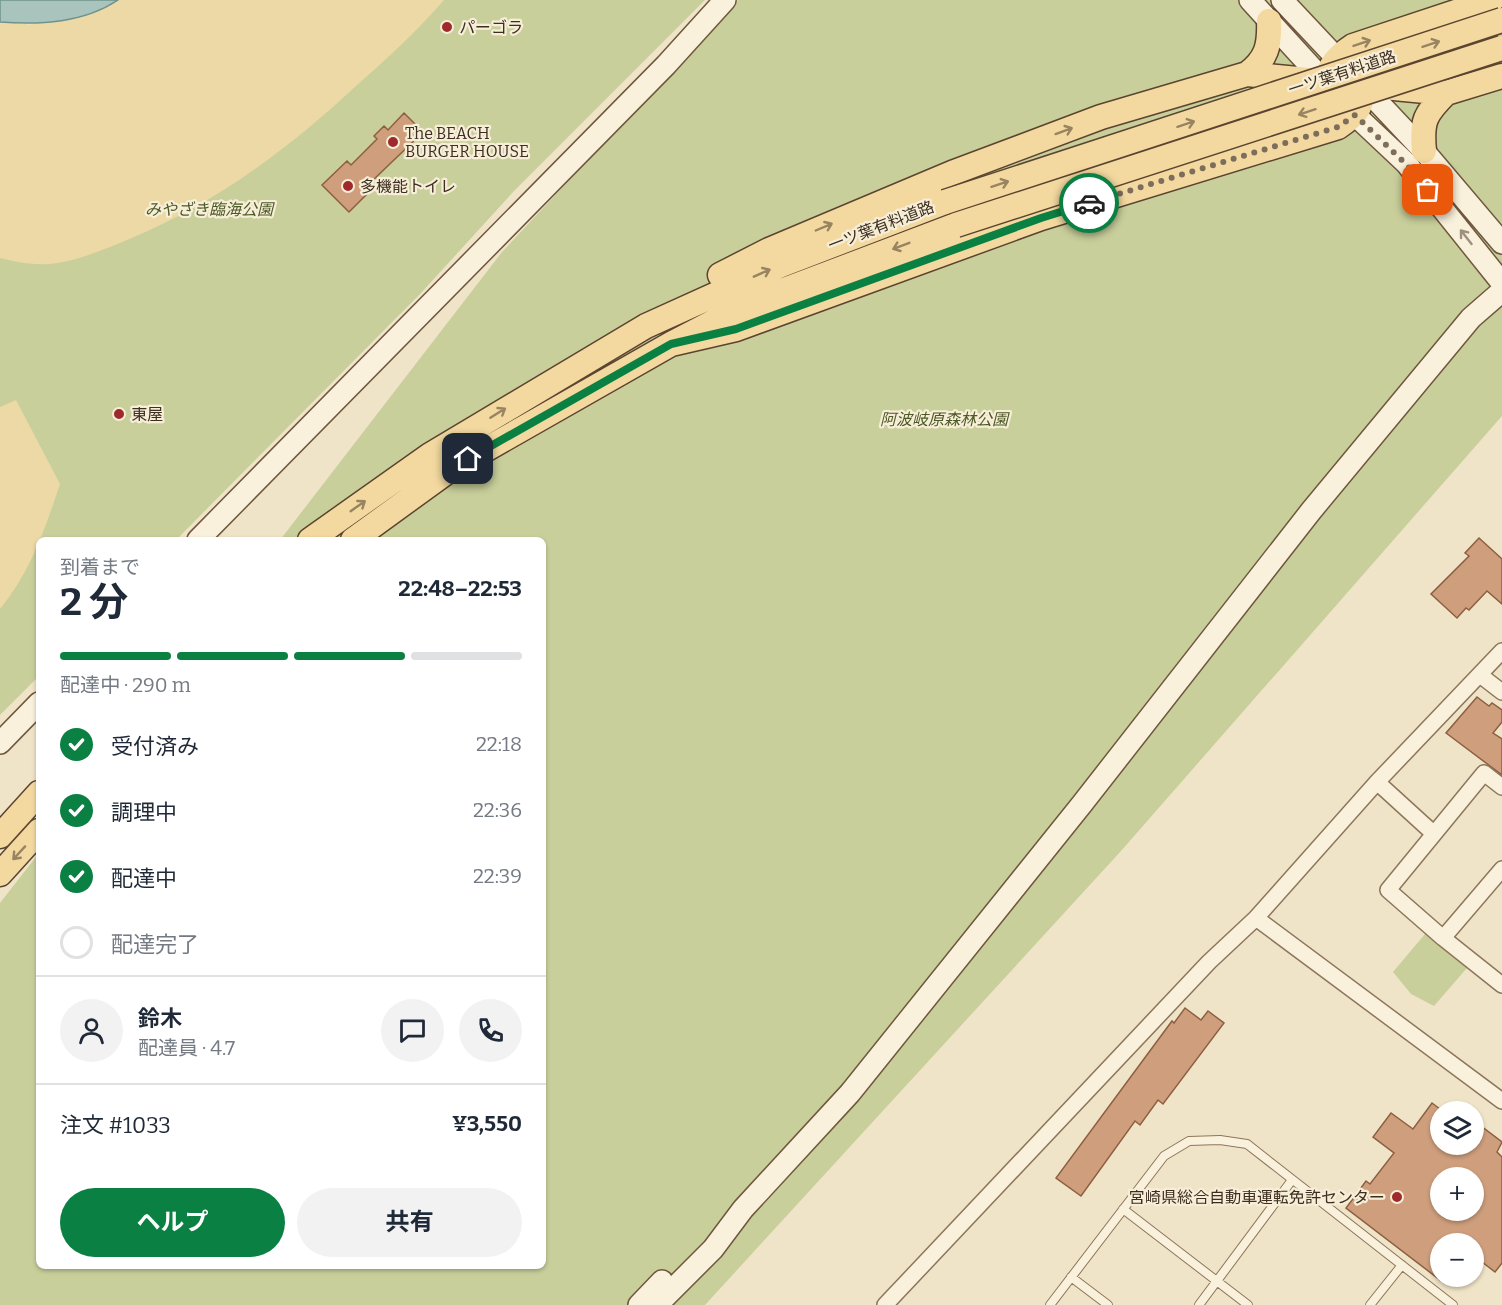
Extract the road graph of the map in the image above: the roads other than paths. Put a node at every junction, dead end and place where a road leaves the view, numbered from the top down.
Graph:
1 (725, 0) edge
2 (1250, 0) edge
3 (1282, 0) edge
4 (1492, 0) edge
5 (1502, 20) edge
6 (1269, 21) junction
7 (1502, 48) edge
8 (1337, 56) junction
9 (1247, 75) junction
10 (1502, 76) edge
11 (1326, 83) junction
12 (1362, 87) junction
13 (1446, 93) junction
14 (1355, 115) junction
15 (1424, 151) junction
16 (1502, 243) edge
17 (1502, 283) edge
18 (1502, 291) edge
19 (646, 326) junction
20 (671, 344) junction
21 (201, 537) edge
22 (314, 537) edge
23 (357, 537) edge
24 (1502, 651) edge
25 (1480, 675) junction
26 (1502, 692) edge
27 (36, 706) edge
28 (0, 743) edge
29 (1377, 782) junction
30 (1502, 787) edge
31 (36, 796) edge
32 (1433, 833) junction
33 (36, 834) edge
34 (0, 836) edge
35 (1502, 868) edge
36 (0, 874) edge
37 (1256, 918) junction
38 (1443, 938) junction
39 (1502, 985) edge
40 (1502, 1101) edge
41 (1292, 1180) junction
42 (743, 1209) junction
43 (1123, 1209) junction
44 (1402, 1265) junction
45 (1071, 1277) junction
46 (1216, 1281) junction
47 (639, 1305) edge
48 (657, 1305) edge
49 (885, 1305) edge
50 (1050, 1305) edge
51 (1108, 1305) edge
52 (1198, 1305) edge
53 (1248, 1305) edge
54 (1370, 1305) edge
55 (1453, 1305) edge

1 - 21 street
2 - 6 street
3 - 8 street
8 -> 4 main road
19 -> 5 main road, 一ツ葉有料道路, bridge
6 - 9 main road
6 - 11 street
7 -> 20 main road, 一ツ葉有料道路, bridge
8 - 11 main road
8 - 12 street
9 - 11 main road
19 -> 9 main road
10 - 13 main road
11 - 12 main road
11 - 14 street
12 - 13 main road
12 - 14 main road
12 - 15 street
13 - 15 main road
17 -> 14 street
14 - 20 main road
15 - 16 street
18 - 42 street
22 -> 19 main road, 一ツ葉有料道路
20 - 23 main road, 一ツ葉有料道路
24 - 25 street
25 - 26 street
25 - 29 street
27 - 28 street
29 - 32 street
29 - 37 street
30 - 32 street
31 - 34 main road
32 - 38 street
33 -> 36 main road
35 - 38 street
37 - 40 street
37 - 49 street
38 - 39 street
41 - 43 lane
41 - 44 lane
41 - 46 lane
42 - 47 street
42 - 48 street
43 - 45 lane
43 - 46 lane
44 - 54 lane
44 - 55 lane
45 - 50 lane
45 - 51 lane
46 - 52 lane
46 - 53 lane

